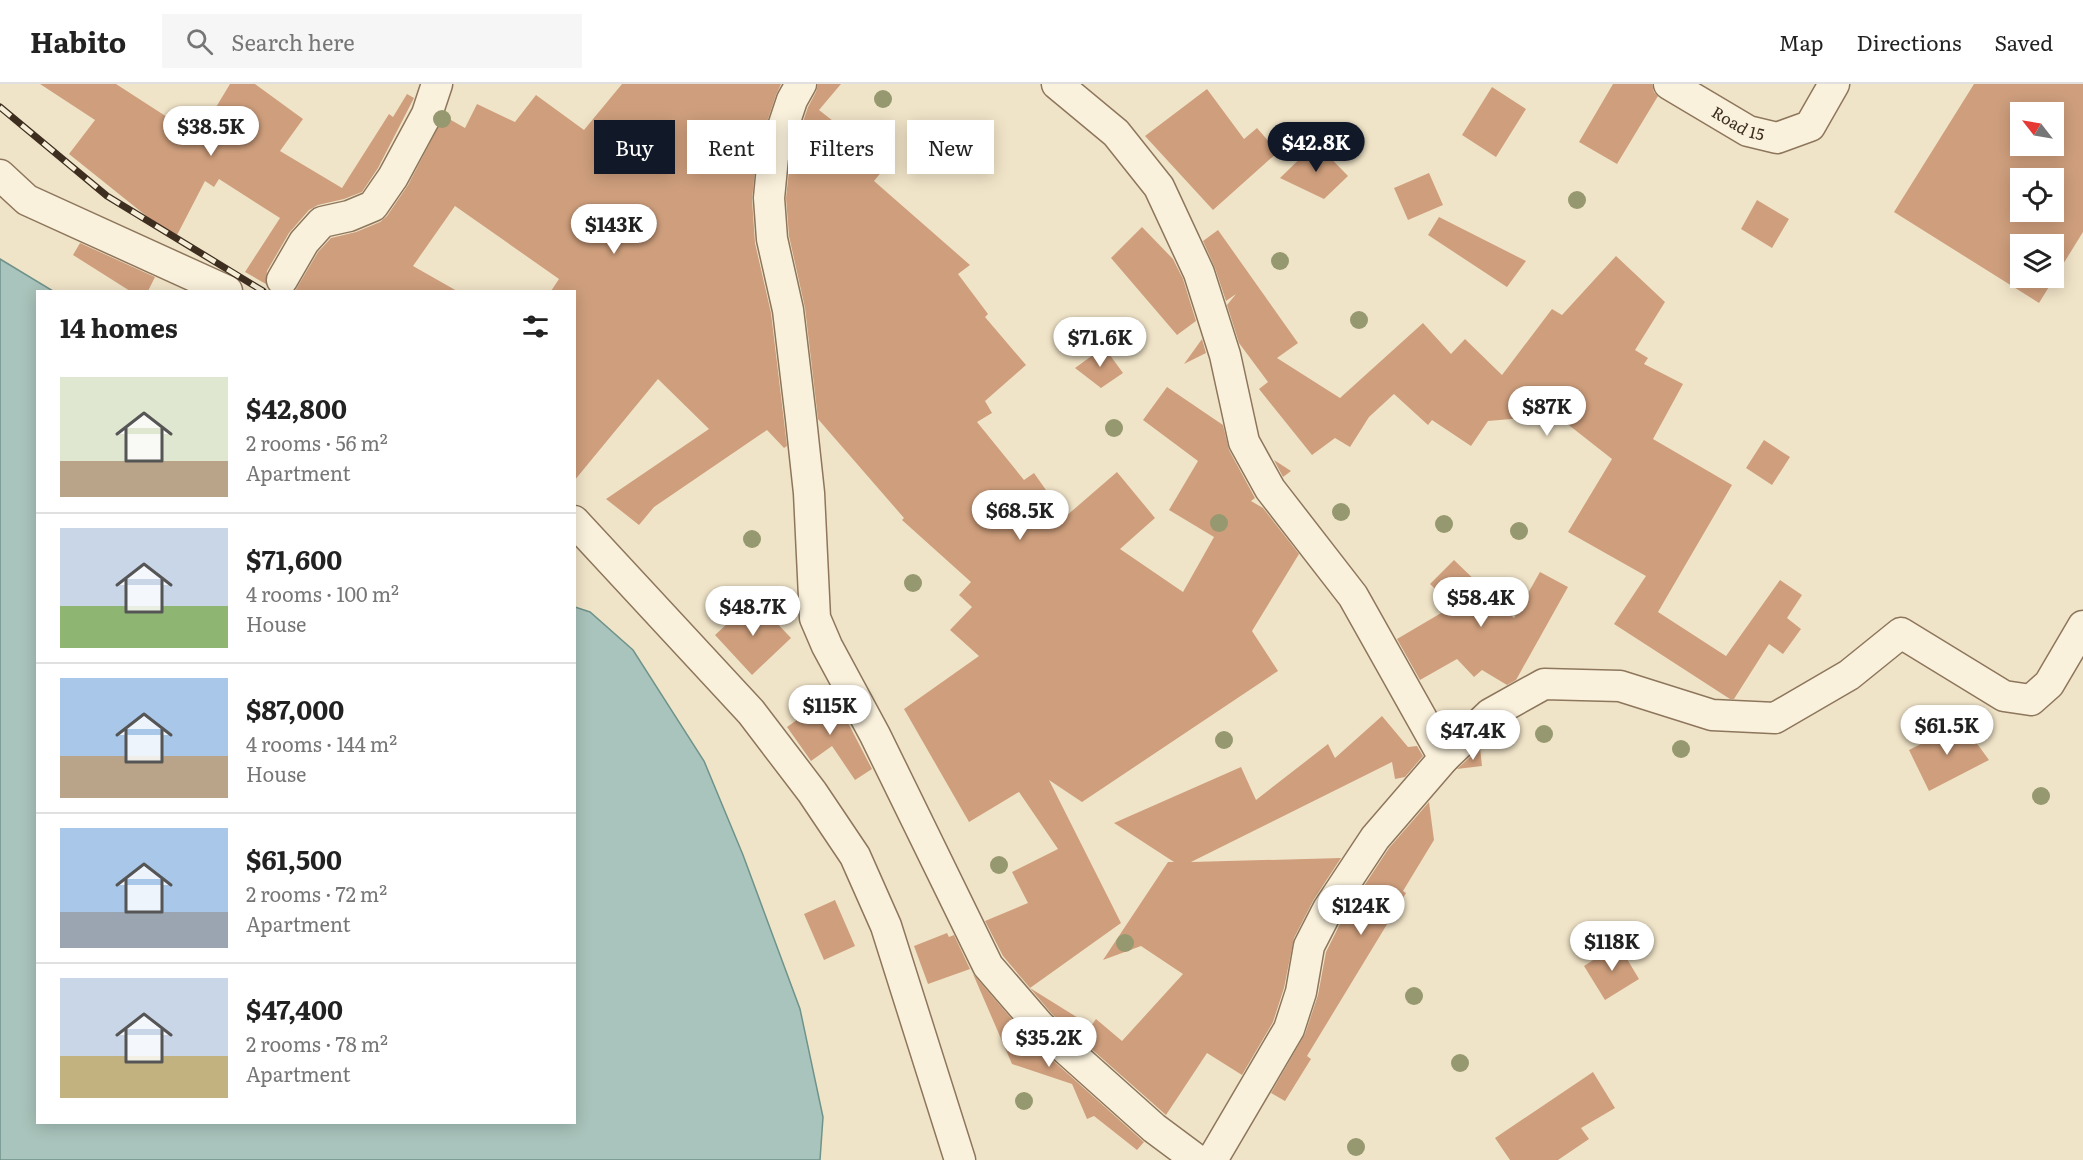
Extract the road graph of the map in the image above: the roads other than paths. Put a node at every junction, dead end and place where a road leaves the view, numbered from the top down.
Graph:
1 (437, 84) edge
2 (801, 84) edge
3 (1057, 84) edge
4 (1669, 84) edge
5 (1834, 84) edge
6 (0, 175) edge
7 (282, 280) dead end
8 (225, 290) edge
9 (576, 523) edge
10 (2083, 626) edge
11 (1444, 758) junction
12 (960, 1160) edge
13 (1197, 1160) edge
14 (1212, 1160) edge

1 - 7 street
2 - 13 street
3 - 11 street
4 - 5 street, Road 15
6 - 8 street
9 - 12 street
10 - 11 street
11 - 14 street

